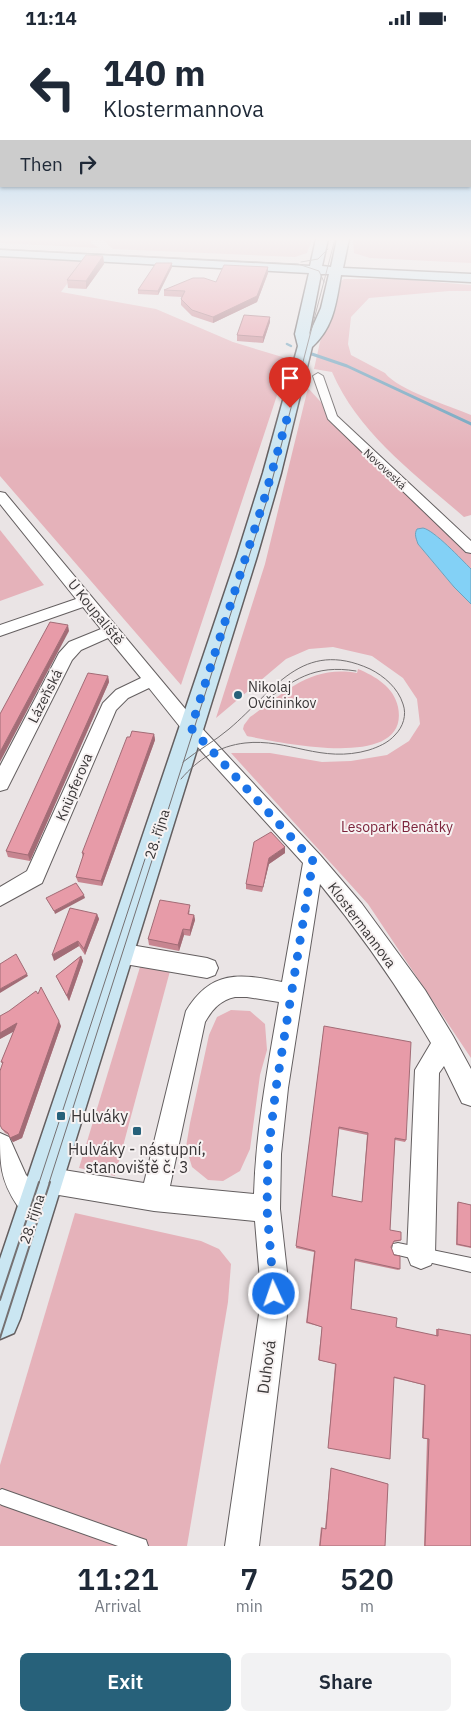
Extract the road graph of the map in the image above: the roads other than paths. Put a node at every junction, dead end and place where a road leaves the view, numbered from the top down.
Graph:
1 (307, 310) edge
2 (327, 310) edge
3 (304, 351) junction
4 (318, 376) dead end
5 (0, 496) edge
6 (471, 549) edge
7 (87, 600) junction
8 (0, 631) edge
9 (111, 631) junction
10 (151, 680) junction
11 (191, 728) junction
12 (0, 784) edge
13 (313, 861) junction
14 (0, 897) edge
15 (119, 953) junction
16 (207, 968) dead end
17 (290, 994) junction
18 (446, 1044) junction
19 (471, 1094) edge
20 (0, 1146) edge
21 (40, 1193) junction
22 (154, 1198) junction
23 (267, 1209) junction
24 (410, 1252) joint
25 (471, 1265) edge
26 (0, 1319) edge
27 (2, 1497) dead end
28 (140, 1546) edge
29 (242, 1546) edge

1 - 3 main road, 28. října
2 - 3 main road, 28. října
3 - 11 main road, 28. října
4 - 6 street, Novoveská
5 - 7 street, U Koupaliště
7 - 8 street
7 - 9 street, U Koupaliště
9 - 10 street, U Koupaliště
9 - 12 street, Lázeňská
10 - 11 street, U Koupaliště
10 - 14 street, Knüpferova
11 - 13 street, Klostermannova
11 - 15 main road, 28. října
13 - 17 street, Duhová
13 - 18 street, Klostermannova
15 - 16 street
15 - 21 main road, 28. října
17 - 22 street
17 - 23 street, Duhová
18 - 19 street, Klostermannova
18 - 24 street
20 - 21 street
21 - 22 street
21 - 26 main road, 28. října
22 - 23 street
23 - 29 street, Duhová
24 - 25 lane
27 - 28 lane

